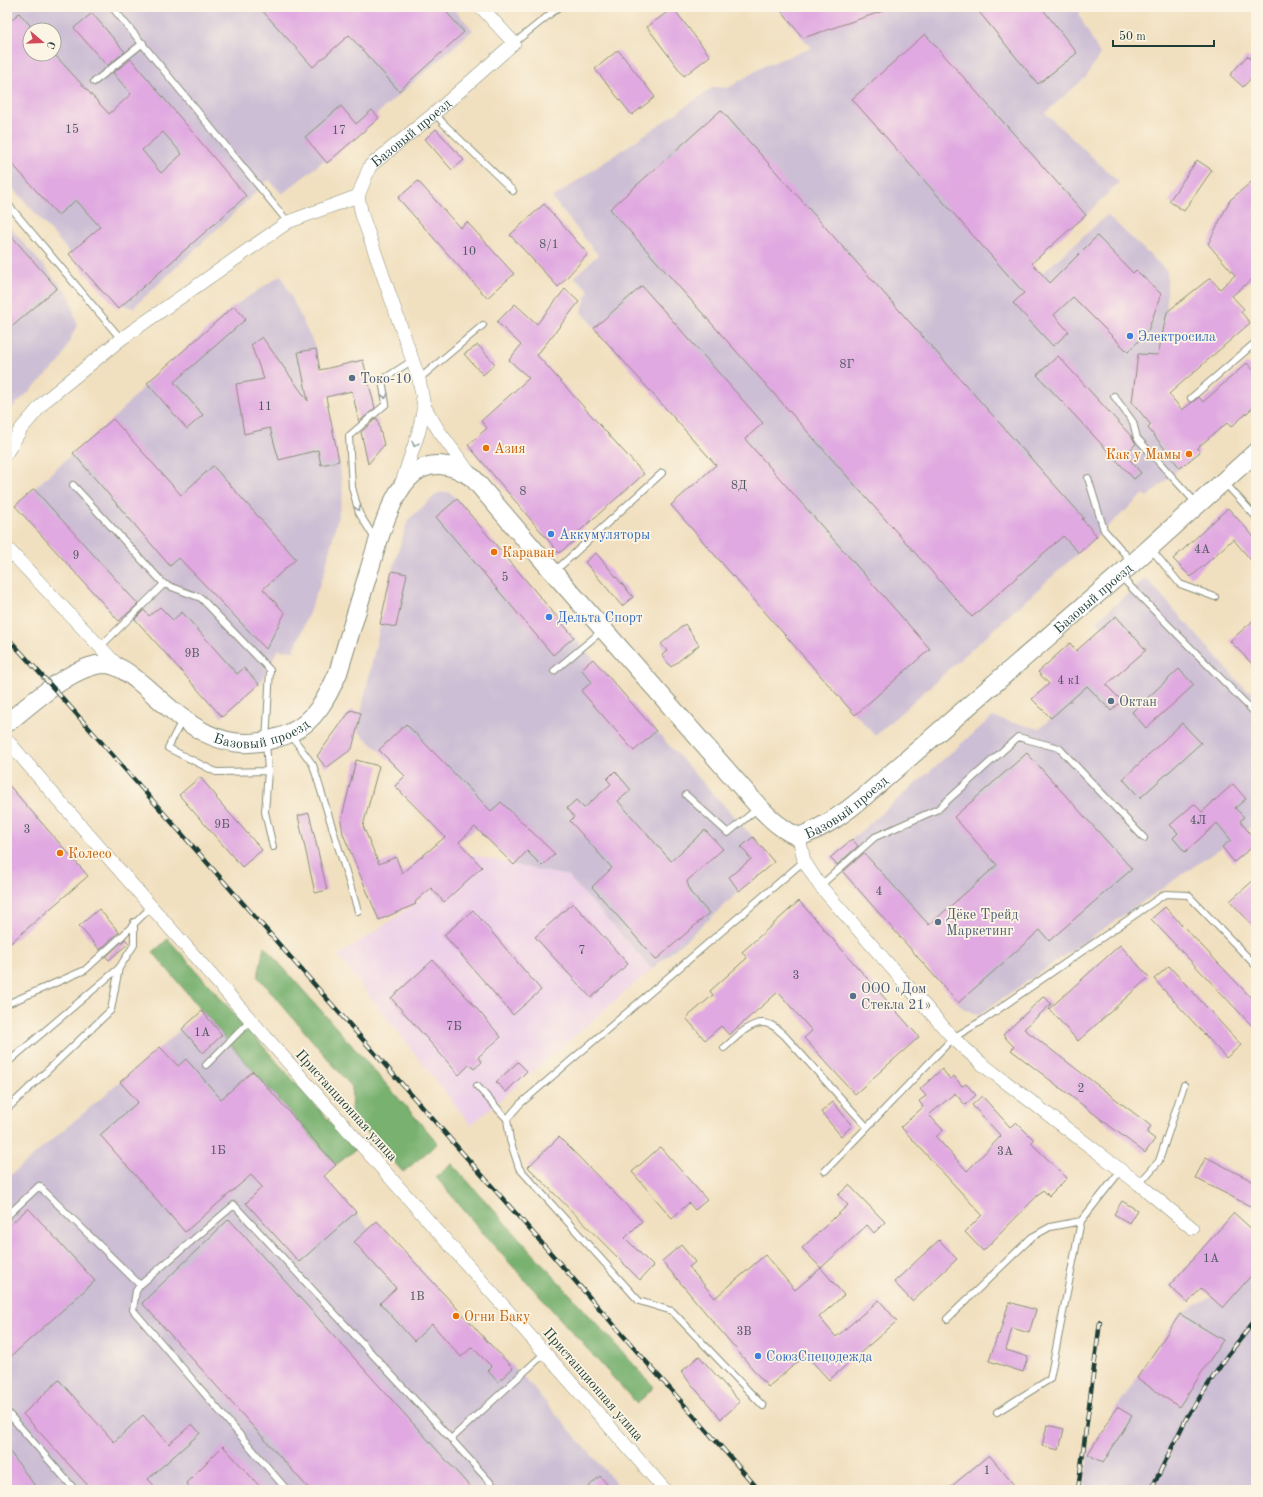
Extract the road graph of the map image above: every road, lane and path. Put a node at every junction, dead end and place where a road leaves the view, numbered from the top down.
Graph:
1 (112, 7) edge
2 (481, 7) edge
3 (559, 7) edge
4 (143, 43) junction
5 (514, 43) junction
6 (94, 82) dead end
7 (435, 113) junction
8 (513, 191) dead end
9 (358, 196) junction
10 (7, 203) edge
11 (288, 222) junction
12 (482, 325) dead end
13 (121, 339) junction
14 (1256, 342) edge
15 (412, 360) junction
16 (419, 379) junction
17 (1114, 396) dead end
18 (1191, 398) dead end
19 (424, 406) junction
20 (7, 452) edge
21 (1256, 452) edge
22 (662, 473) dead end
23 (473, 478) junction
24 (1088, 478) dead end
25 (1224, 482) junction
26 (74, 485) dead end
27 (398, 492) junction
28 (1197, 504) junction
29 (1256, 517) edge
30 (378, 543) junction
31 (7, 548) edge
32 (1150, 548) junction
33 (1133, 563) junction
34 (553, 572) junction
35 (1119, 575) junction
36 (164, 584) junction
37 (1215, 597) dead end
38 (604, 629) junction
39 (100, 647) junction
40 (90, 666) junction
41 (120, 668) junction
42 (554, 672) dead end
43 (1256, 714) edge
44 (182, 719) junction
45 (7, 723) edge
46 (290, 734) junction
47 (7, 740) edge
48 (266, 741) junction
49 (268, 771) junction
50 (686, 795) dead end
51 (759, 807) junction
52 (799, 837) junction
53 (1144, 838) dead end
54 (274, 847) dead end
55 (804, 861) junction
56 (820, 886) junction
57 (151, 907) junction
58 (358, 911) dead end
59 (134, 922) junction
60 (1256, 966) edge
61 (119, 968) junction
62 (7, 1004) edge
63 (251, 1020) junction
64 (953, 1038) junction
65 (724, 1048) dead end
66 (7, 1063) edge
67 (206, 1065) dead end
68 (1184, 1085) dead end
69 (477, 1086) dead end
70 (7, 1109) edge
71 (507, 1119) junction
72 (867, 1127) junction
73 (1121, 1170) junction
74 (825, 1171) dead end
75 (1139, 1184) junction
76 (7, 1216) edge
77 (1081, 1221) junction
78 (1192, 1228) dead end
79 (140, 1285) junction
80 (947, 1318) dead end
81 (546, 1352) junction
82 (763, 1406) dead end
83 (7, 1412) edge
84 (997, 1412) dead end
85 (451, 1439) junction
86 (75, 1490) edge
87 (287, 1490) edge
88 (497, 1490) edge
89 (665, 1490) edge

1 - 4 lane
2 - 5 street
3 - 5 lane
4 - 6 lane
4 - 11 lane
5 - 7 street, Базовый проезд
7 - 8 lane
7 - 9 street, Базовый проезд
9 - 11 street
9 - 15 street, Базовый проезд
10 - 13 lane
11 - 13 street
12 - 16 lane
13 - 20 street
14 - 18 lane
15 - 16 street, Базовый проезд
15 -> 30 lane
16 - 19 street, Базовый проезд
17 - 28 lane
19 - 23 street, Базовый проезд
19 -> 27 street, Базовый проезд
21 - 25 street, Базовый проезд
22 - 34 lane
23 - 27 street, Базовый проезд
23 - 34 street, Базовый проезд
24 - 33 lane
25 - 28 street, Базовый проезд
25 - 29 lane
26 - 36 lane
27 - 30 street, Базовый проезд
28 - 32 street, Базовый проезд
30 - 46 street, Базовый проезд
31 - 39 street
32 - 33 street, Базовый проезд
32 - 37 lane
33 - 35 street, Базовый проезд
34 - 38 street, Базовый проезд
35 - 43 lane
35 - 52 street, Базовый проезд
36 - 39 lane
36 - 48 lane
38 - 42 lane
38 - 51 street, Базовый проезд
39 - 40 street
39 - 41 street
40 - 41 street, Базовый проезд
40 - 45 street, Базовый проезд
41 - 44 street, Базовый проезд
44 - 48 street, Базовый проезд
44 - 49 lane
46 - 48 street, Базовый проезд
46 - 58 lane
47 - 57 street, Пристанционная улица
48 - 49 lane
49 - 54 lane
50 - 51 lane
51 - 52 street, Базовый проезд
52 - 55 street
53 - 56 lane
55 - 56 street
55 - 71 lane
56 - 64 street
57 - 59 lane
57 - 63 street, Пристанционная улица
59 - 61 lane
59 - 62 lane
60 - 64 lane
61 - 66 lane
61 - 70 lane
63 - 67 lane
63 - 81 street, Пристанционная улица
64 - 72 lane
64 - 73 street
65 - 72 lane
68 - 75 lane
69 - 71 lane
71 - 82 lane
72 - 74 lane
73 - 75 street
73 - 77 lane
75 - 78 street
76 - 79 lane
77 - 80 lane
77 - 84 lane
79 - 85 lane
79 - 87 lane
81 - 85 lane
81 - 89 street, Пристанционная улица
83 - 86 lane
85 - 88 lane

